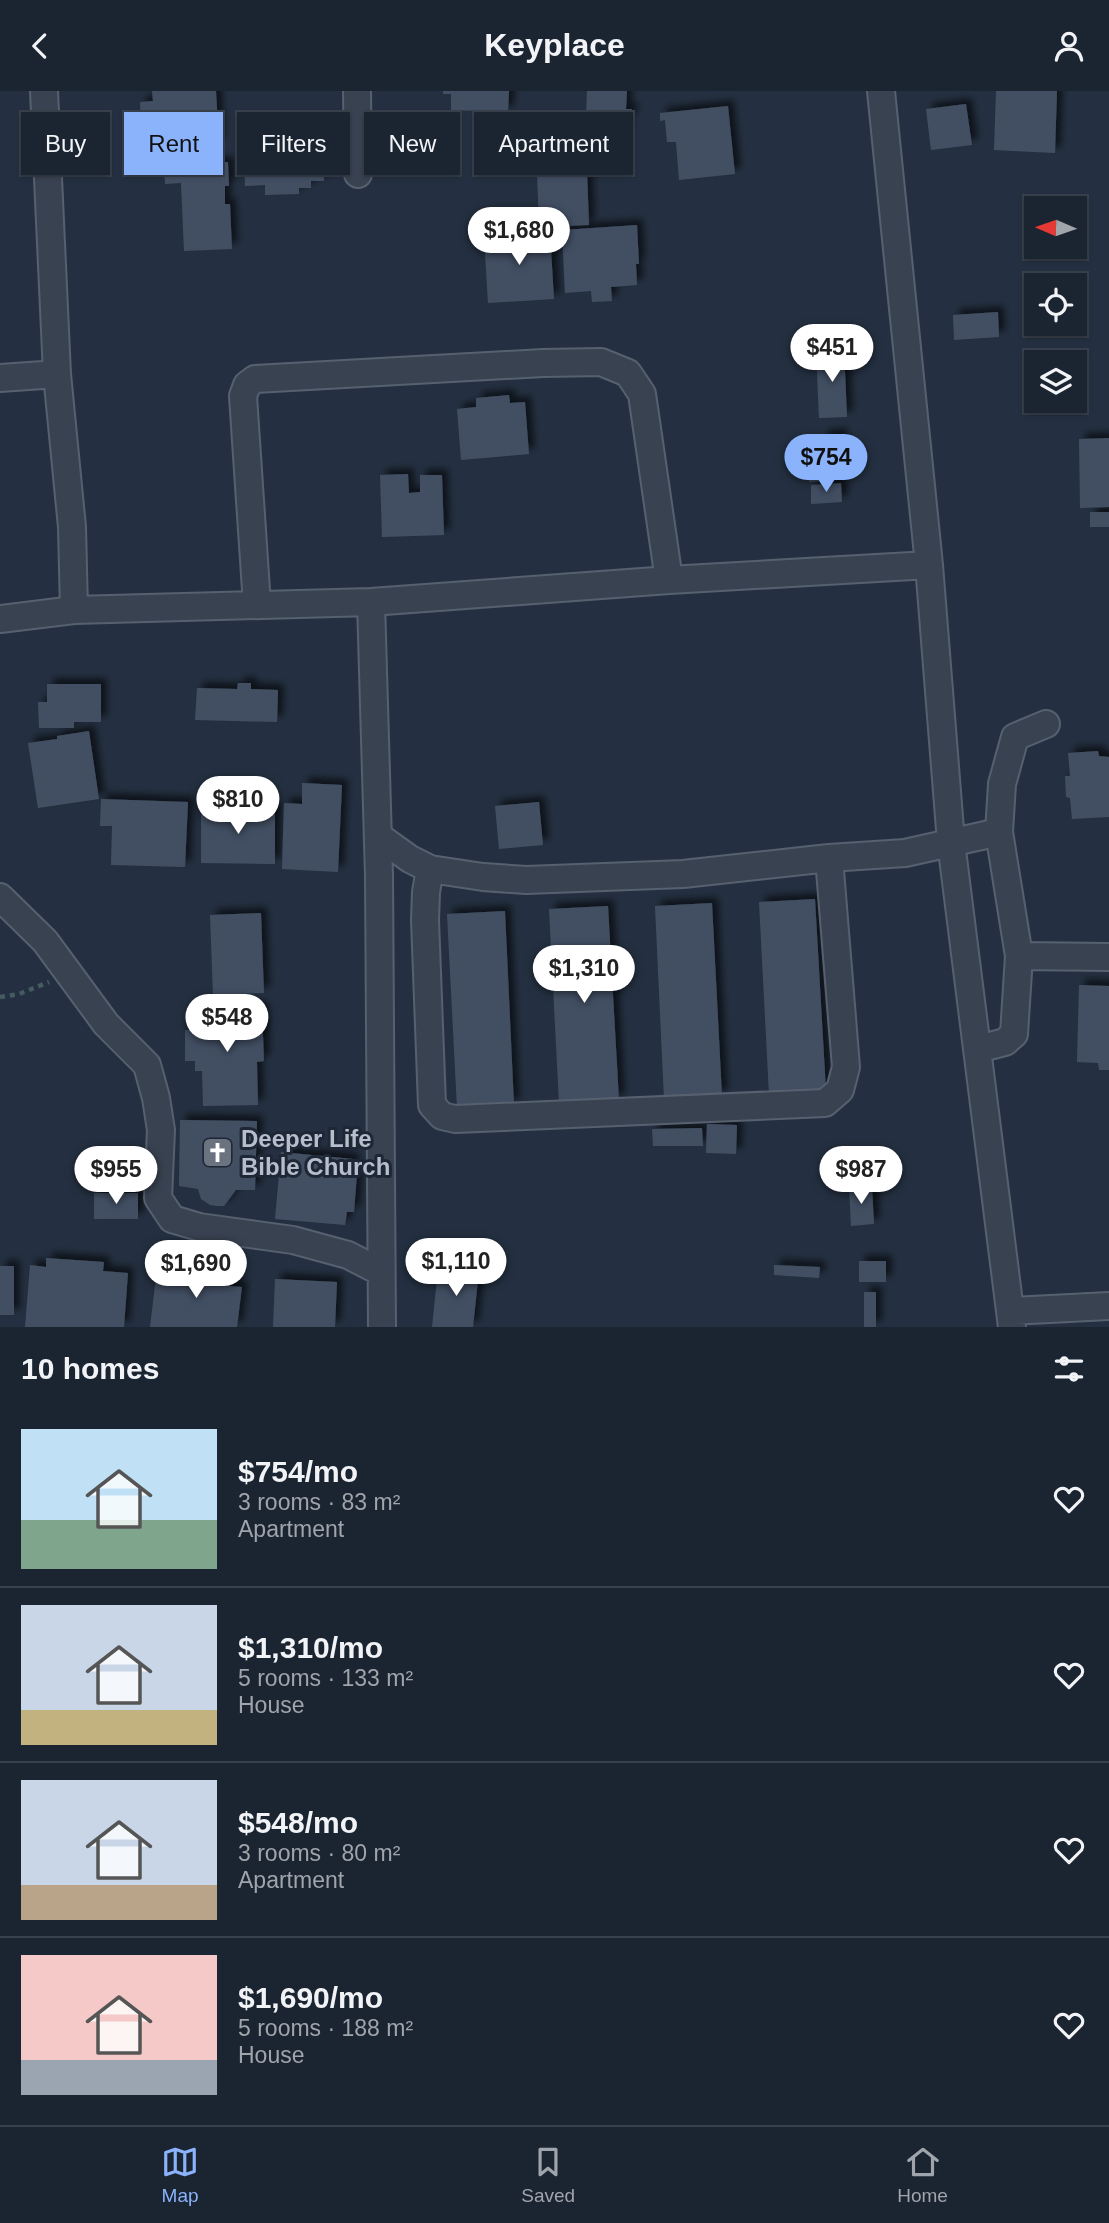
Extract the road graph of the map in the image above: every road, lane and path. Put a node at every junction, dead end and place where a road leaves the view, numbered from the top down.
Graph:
1 (44, 91) edge
2 (357, 91) edge
3 (881, 91) edge
4 (359, 174) dead end
5 (57, 375) junction
6 (0, 378) edge
7 (929, 565) junction
8 (669, 580) junction
9 (371, 602) junction
10 (257, 605) junction
11 (74, 610) junction
12 (0, 619) edge
13 (1046, 724) dead end
14 (999, 832) junction
15 (378, 836) junction
16 (951, 842) junction
17 (829, 858) junction
18 (430, 869) junction
19 (0, 897) edge
20 (1019, 956) junction
21 (1109, 957) edge
22 (71, 977) junction
23 (0, 997) edge
24 (978, 1049) junction
25 (381, 1272) junction
26 (1109, 1306) edge
27 (1011, 1319) edge
28 (382, 1327) edge

1 - 5 street
2 - 4 street
3 - 7 street
5 - 6 street
5 - 11 street
7 - 8 street
7 - 16 street
8 - 9 street
8 - 10 street
9 - 10 street
9 - 15 street
10 - 11 street
11 - 12 street
13 - 14 street
14 - 16 street
14 - 20 street
15 - 18 street
15 - 25 street
16 - 17 street
16 - 24 street
17 - 18 street
17 - 18 street
19 - 22 street
20 - 21 street
20 - 24 street
22 - 23 path
22 - 25 street
24 - 27 street
25 - 28 street
26 - 27 street

